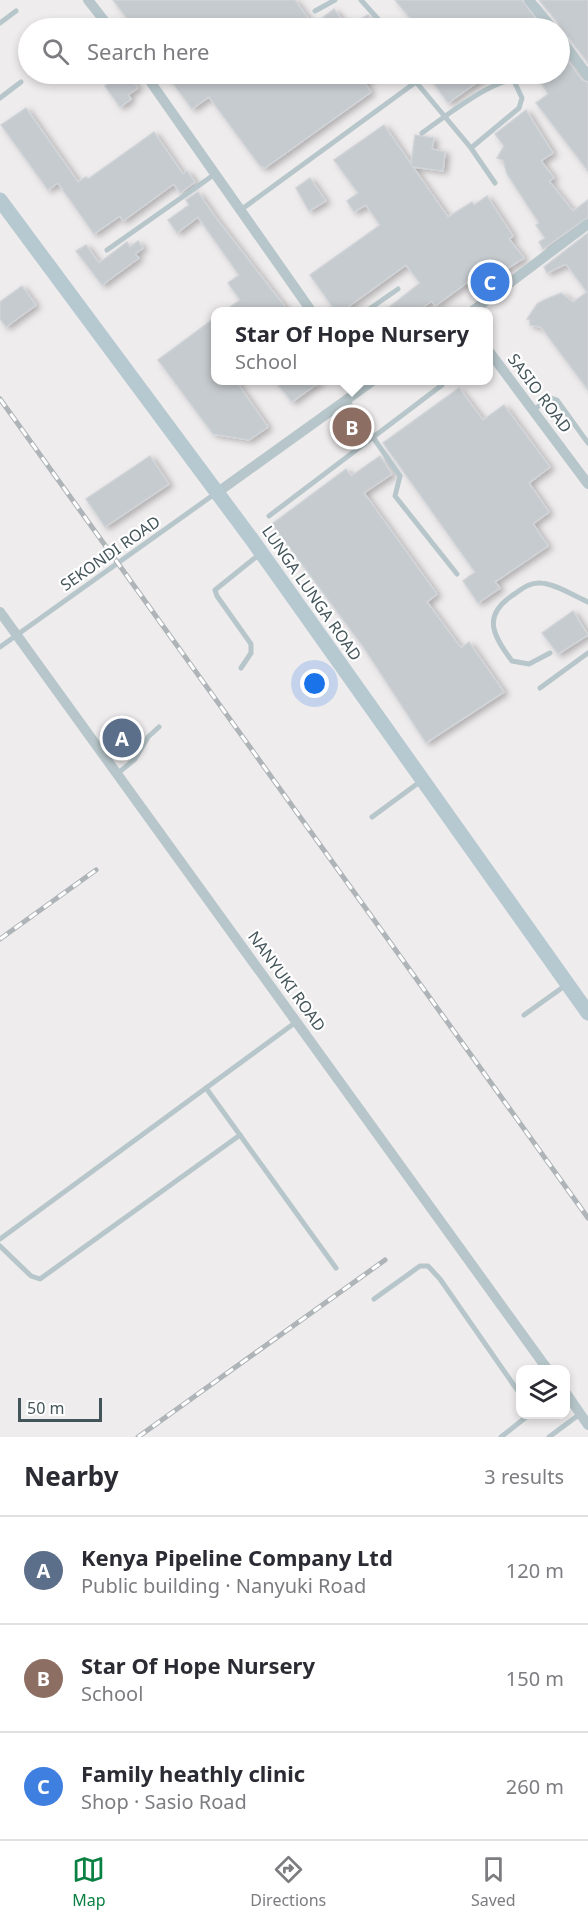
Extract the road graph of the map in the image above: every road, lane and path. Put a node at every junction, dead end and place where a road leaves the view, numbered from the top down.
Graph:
1 (88, 0) edge
2 (335, 0) edge
3 (361, 0) edge
4 (529, 0) edge
5 (16, 11) dead end
6 (315, 11) dead end
7 (102, 18) edge
8 (377, 18) edge
9 (544, 18) edge
10 (0, 23) edge
11 (570, 52) edge
12 (588, 76) edge
13 (18, 84) edge
14 (152, 84) edge
15 (413, 84) edge
16 (418, 84) edge
17 (500, 84) edge
18 (515, 84) edge
19 (0, 98) edge
20 (445, 117) junction
21 (422, 133) dead end
22 (471, 148) junction
23 (215, 174) junction
24 (495, 183) dead end
25 (2, 208) edge
26 (242, 209) junction
27 (588, 224) edge
28 (106, 250) dead end
29 (398, 289) dead end
30 (309, 307) edge
31 (372, 307) edge
32 (478, 307) edge
33 (493, 355) edge
34 (360, 385) edge
35 (442, 385) dead end
36 (347, 400) junction
37 (533, 410) junction
38 (373, 437) junction
39 (588, 443) edge
40 (588, 484) edge
41 (218, 492) junction
42 (269, 516) dead end
43 (261, 553) junction
44 (457, 574) dead end
45 (588, 602) edge
46 (0, 612) edge
47 (16, 636) junction
48 (0, 647) edge
49 (550, 653) dead end
50 (588, 653) edge
51 (240, 668) dead end
52 (540, 688) dead end
53 (159, 727) dead end
54 (117, 774) junction
55 (423, 780) junction
56 (372, 817) dead end
57 (568, 984) junction
58 (588, 1013) edge
59 (524, 1015) dead end
60 (298, 1021) junction
61 (206, 1088) junction
62 (240, 1135) junction
63 (0, 1239) edge
64 (0, 1246) edge
65 (336, 1268) dead end
66 (374, 1299) dead end
67 (544, 1365) edge
68 (516, 1388) edge
69 (570, 1397) edge
70 (584, 1412) edge
71 (524, 1419) edge
72 (588, 1425) edge
73 (501, 1437) edge
74 (549, 1437) edge

1 - 7 street
2 - 6 lane
3 - 8 lane
4 - 9 street
5 - 10 lane
11 - 12 street
13 - 19 lane
14 - 23 street
15 - 26 lane
16 - 20 lane
17 - 20 lane
18 - 22 lane
20 - 21 lane
20 - 22 lane
22 - 24 lane
23 - 26 street
23 - 28 lane
25 - 41 main road, LUNGA LUNGA ROAD
26 - 30 street
27 - 32 street
29 - 31 lane
33 - 37 street, SASIO ROAD
34 - 36 street
35 - 38 lane
36 - 38 lane
36 - 41 street
37 - 39 lane
37 - 40 street, SASIO ROAD
38 - 42 lane
38 - 44 lane
41 - 43 main road, LUNGA LUNGA ROAD
41 - 47 lane, SEKONDI ROAD
43 - 51 lane
43 - 55 main road, LUNGA LUNGA ROAD
45 - 49 lane
46 - 47 street, NANYUKI ROAD
47 - 48 lane, SEKONDI ROAD
47 - 54 street, NANYUKI ROAD
50 - 52 lane
53 - 54 lane
54 - 60 street, NANYUKI ROAD
55 - 56 lane
55 - 57 main road, LUNGA LUNGA ROAD
57 - 58 main road, LUNGA LUNGA ROAD
57 - 59 lane
60 - 61 lane
60 - 67 street, NANYUKI ROAD
61 - 62 lane
61 - 63 lane
62 - 64 lane
62 - 65 lane
66 - 68 lane
69 - 70 street
70 - 72 street
70 - 74 lane
71 - 73 lane

